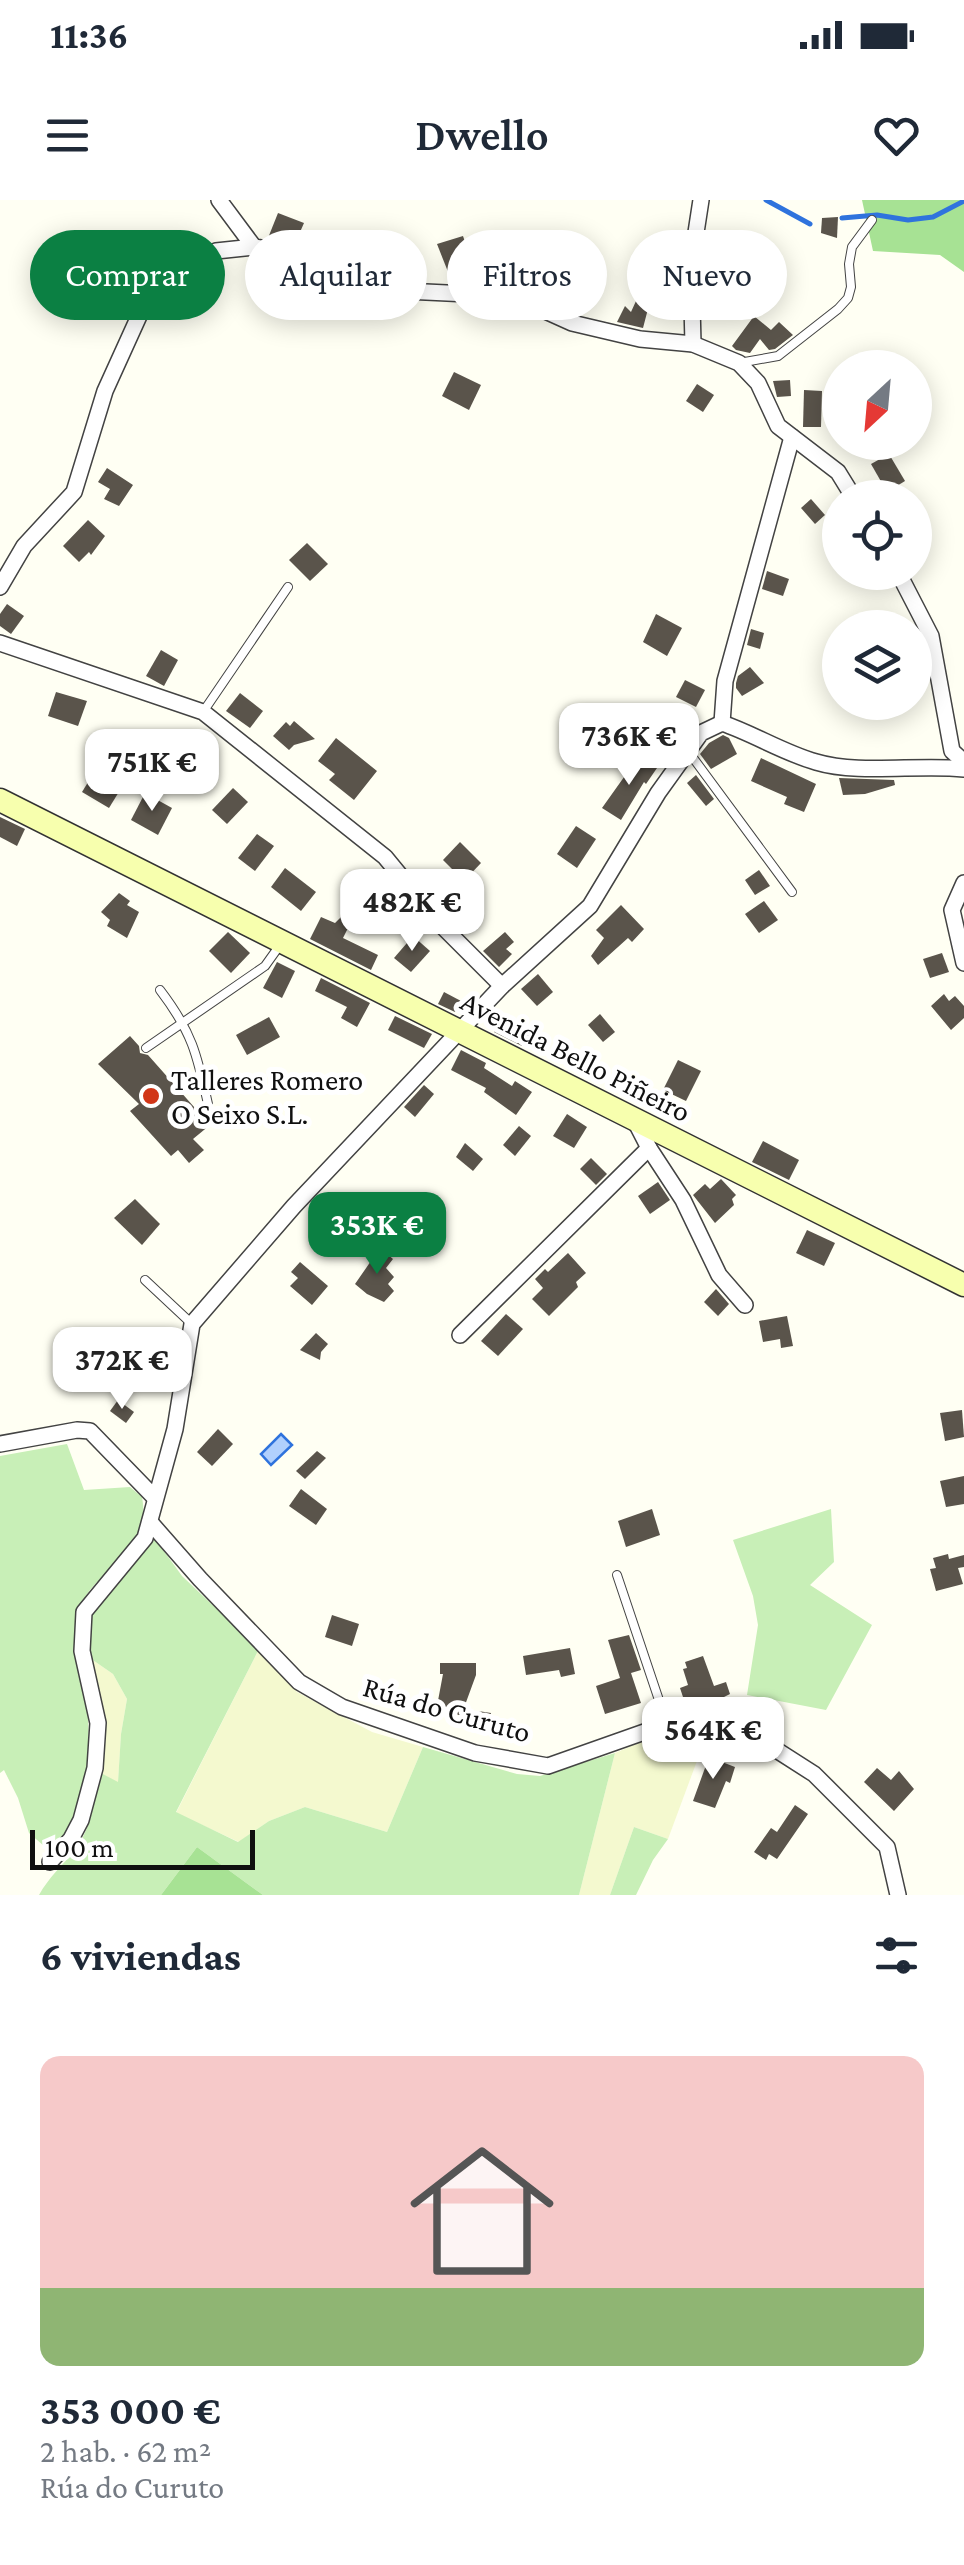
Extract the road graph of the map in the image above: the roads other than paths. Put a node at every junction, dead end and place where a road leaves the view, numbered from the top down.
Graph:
1 (219, 200) edge
2 (700, 200) edge
3 (872, 220) dead end
4 (245, 235) edge
5 (245, 248) edge
6 (427, 292) edge
7 (694, 344) junction
8 (738, 363) junction
9 (792, 437) junction
10 (843, 480) edge
11 (0, 586) edge
12 (288, 587) dead end
13 (907, 590) edge
14 (0, 643) edge
15 (203, 712) junction
16 (722, 722) junction
17 (688, 751) junction
18 (964, 765) edge
19 (0, 800) edge
20 (964, 883) edge
21 (792, 892) dead end
22 (282, 942) junction
23 (964, 962) edge
24 (502, 986) junction
25 (160, 990) dead end
26 (183, 1020) junction
27 (460, 1031) junction
28 (146, 1048) dead end
29 (208, 1104) dead end
30 (634, 1119) junction
31 (648, 1148) junction
32 (145, 1280) dead end
33 (964, 1285) edge
34 (745, 1305) dead end
35 (192, 1324) junction
36 (460, 1334) dead end
37 (0, 1444) edge
38 (155, 1498) junction
39 (150, 1522) junction
40 (617, 1576) dead end
41 (668, 1724) junction
42 (50, 1862) dead end
43 (898, 1895) edge

1 - 4 street
2 - 7 street
3 - 8 lane
5 - 11 street
6 - 7 street
7 - 8 street
8 - 9 street
9 - 10 street
9 - 16 street
12 - 15 lane
13 - 18 street
14 - 15 street
15 - 24 street
16 - 17 street
16 - 18 street
17 - 21 lane
17 - 24 street
19 - 22 street, Avenida Bello Piñeiro
20 - 23 street
22 - 26 lane
22 - 27 street, Avenida Bello Piñeiro
24 - 27 street
25 - 26 lane
26 - 28 lane
26 - 29 lane
27 - 30 street, Avenida Bello Piñeiro
27 - 35 street
30 - 31 street
30 - 33 street, Avenida Bello Piñeiro
31 - 34 street
31 - 36 street
32 - 35 lane
35 - 38 street
37 - 38 street
38 - 39 street
39 - 41 street, Rúa do Curuto
39 - 42 street
40 - 41 lane
41 - 43 street, Rúa do Curuto

